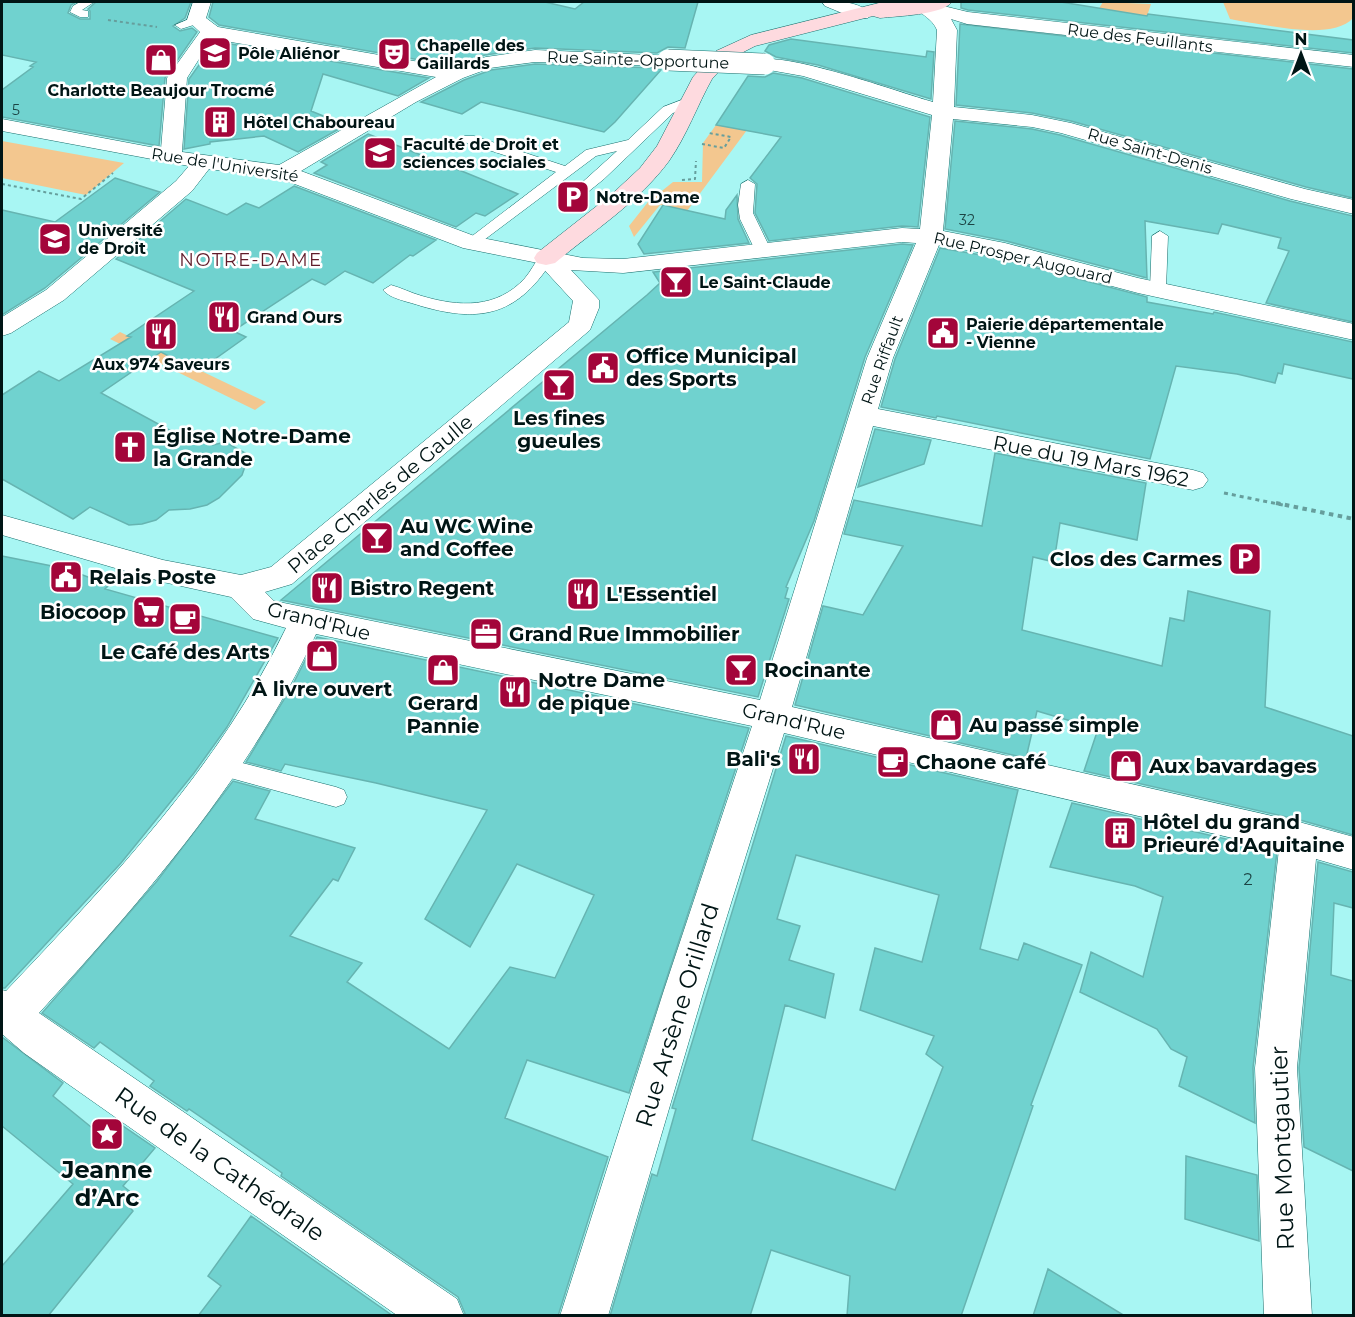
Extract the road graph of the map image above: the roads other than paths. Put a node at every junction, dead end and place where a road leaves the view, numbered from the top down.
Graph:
1 (88, 2) edge
2 (202, 2) edge
3 (831, 2) edge
4 (902, 2) edge
5 (907, 2) edge
6 (935, 4) edge
7 (84, 14) road end
8 (861, 14) junction
9 (196, 25) junction
10 (1353, 61) edge
11 (456, 74) junction
12 (692, 100) junction
13 (943, 112) junction
14 (2, 125) edge
15 (469, 140) dead end
16 (671, 142) junction
17 (634, 144) junction
18 (171, 157) junction
19 (205, 160) junction
20 (567, 171) junction
21 (283, 172) junction
22 (748, 184) dead end
23 (1353, 207) edge
24 (931, 236) junction
25 (1160, 236) dead end
26 (471, 243) junction
27 (763, 250) junction
28 (546, 258) junction
29 (1158, 289) junction
30 (391, 290) dead end
31 (2, 328) edge
32 (1353, 332) edge
33 (863, 415) junction
34 (1193, 480) road end
35 (2, 525) edge
36 (241, 587) junction
37 (306, 620) junction
38 (772, 716) junction
39 (223, 767) junction
40 (336, 796) dead end
41 (1299, 838) junction
42 (1353, 854) edge
43 (6, 1012) edge
44 (440, 1316) edge
45 (584, 1316) edge
46 (1288, 1316) edge

1 - 7 lane
2 - 9 street
3 - 8 street
4 - 8 street
5 - 6 street, Rue des Feuillants
6 - 8 street
6 - 10 street, Rue des Feuillants
6 - 13 street, Rue Riffault
8 - 12 street
9 - 11 street
9 - 18 street
11 - 13 street, Rue Sainte-Opportune, bridge
11 - 21 street, Rue Sainte-Opportune
12 - 16 street
12 - 17 lane
13 - 23 street, Rue Saint-Denis
13 - 24 street, Rue Riffault
14 - 18 street, Rue de l'Université
15 - 20 lane
16 - 17 lane
16 - 28 street
17 - 20 lane
18 - 19 street, Rue de l'Université
19 - 21 street, Rue de l'Université
19 - 31 street
20 - 26 lane
21 - 26 street, Rue de l'Université
22 - 27 lane
24 - 27 street, Rue Prosper Augouard
24 - 29 street, Rue Prosper Augouard
24 - 33 street, Rue Riffault
25 - 29 lane
26 - 28 street, Rue de l'Université
27 - 28 street, Rue Prosper Augouard
28 - 30 lane
28 - 36 street, Place Charles de Gaulle
29 - 32 street, Rue Prosper Augouard
33 - 34 street, Rue du 19 Mars 1962
33 - 38 street, Rue Riffault
35 - 36 street, Place Charles de Gaulle
36 - 37 street, Grand'Rue
37 - 38 street, Grand'Rue
37 - 39 street
38 - 41 street, Grand'Rue
38 - 45 street, Rue Arsène Orillard
39 - 40 lane
39 - 43 street
41 - 42 street, Grand'Rue
41 - 46 street, Rue Montgautier
43 - 44 street, Rue de la Cathédrale

